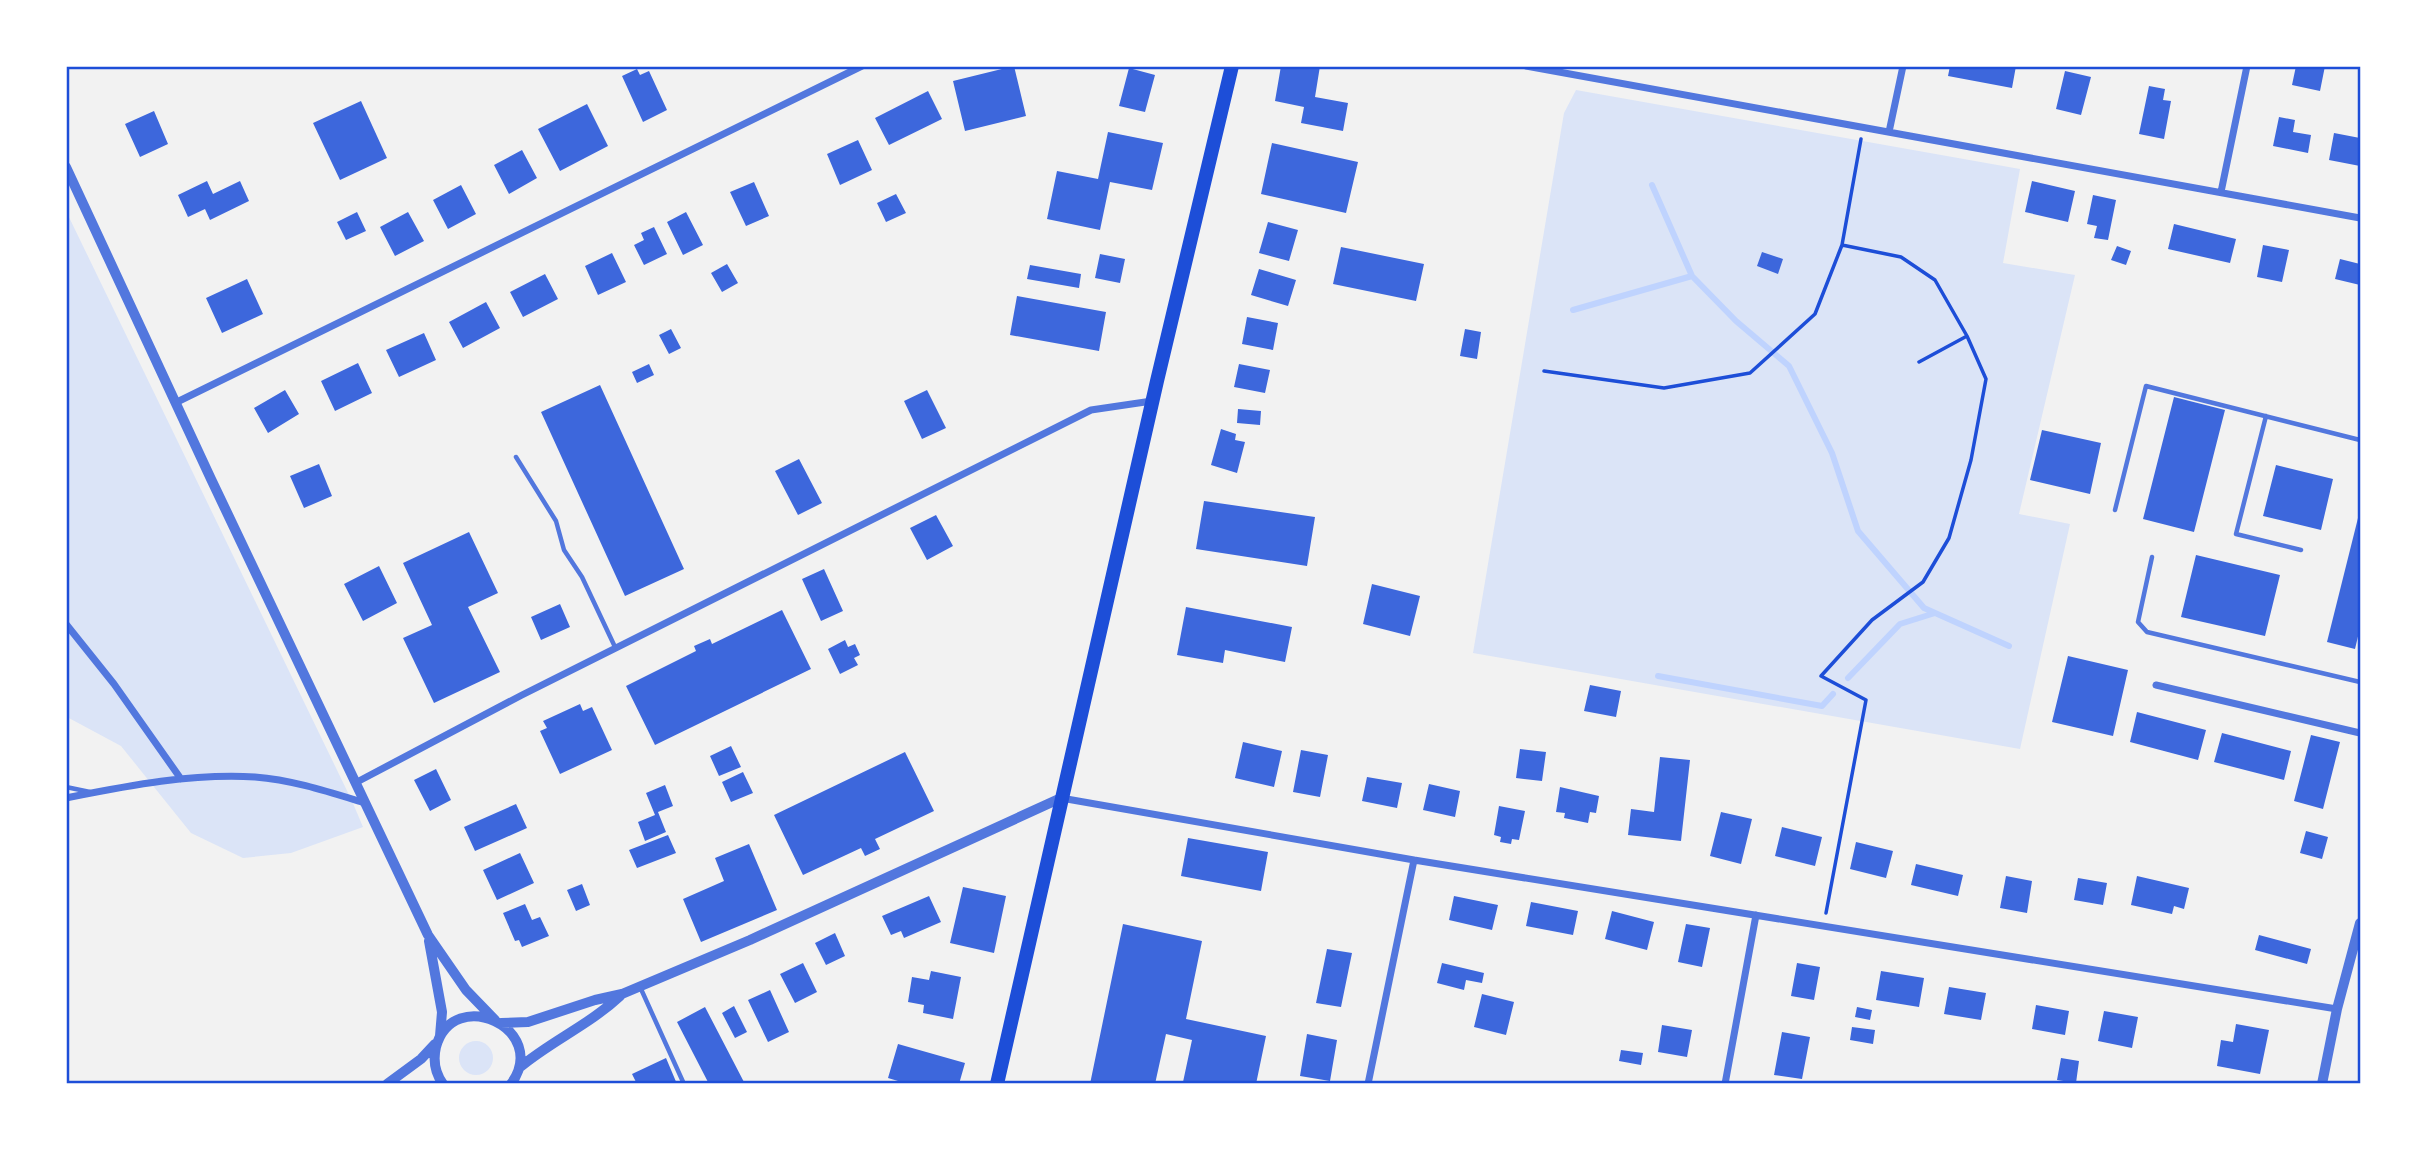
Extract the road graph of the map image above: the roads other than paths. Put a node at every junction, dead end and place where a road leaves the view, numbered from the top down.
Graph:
1 (862, 66) edge
2 (1232, 66) edge
3 (1526, 66) edge
4 (1903, 66) edge
5 (2247, 66) edge
6 (1889, 132) junction
7 (66, 167) edge
8 (2221, 192) junction
9 (2361, 218) edge
10 (1152, 401) junction
11 (176, 403) junction
12 (2266, 416) junction
13 (2361, 440) edge
14 (516, 457) dead end
15 (2115, 510) dead end
16 (2301, 550) dead end
17 (2152, 557) dead end
18 (66, 624) edge
19 (615, 648) junction
20 (2361, 682) edge
21 (2156, 685) dead end
22 (2361, 733) edge
23 (181, 779) junction
24 (356, 782) junction
25 (66, 787) edge
26 (95, 792) junction
27 (1061, 797) junction
28 (66, 798) edge
29 (366, 803) junction
30 (1414, 860) junction
31 (1756, 915) junction
32 (2361, 923) edge
33 (428, 935) junction
34 (640, 986) junction
35 (622, 994) junction
36 (2337, 1009) junction
37 (498, 1021) junction
38 (439, 1039) junction
39 (519, 1068) junction
40 (513, 1082) edge
41 (387, 1083) edge
42 (443, 1083) edge
43 (684, 1083) edge
44 (997, 1083) edge
45 (1368, 1083) edge
46 (1725, 1083) edge
47 (2322, 1083) edge

1 - 11 street
2 - 10 main road
3 - 6 street
4 - 6 street
5 - 8 street
6 - 8 street
7 - 11 street
8 - 9 street
10 - 19 street
10 - 27 main road
11 - 24 street
12 - 13 lane
12 - 15 lane
12 - 16 lane
14 - 19 lane
17 - 20 lane
18 - 23 street
19 - 24 street
21 - 22 street
23 - 26 street
23 - 29 street
24 - 29 street
25 - 26 lane
26 - 28 street
27 - 30 street
27 - 34 street
27 - 44 main road
29 - 33 street
30 - 31 street
30 - 45 street
31 - 36 street
31 - 46 street
32 - 36 street
33 - 37 street
33 - 38 street
34 - 35 street
34 - 43 lane
35 - 37 street
35 - 39 street
36 - 47 street
37 - 38 street
37 - 39 street
38 - 41 street
38 - 42 street
39 - 40 street

